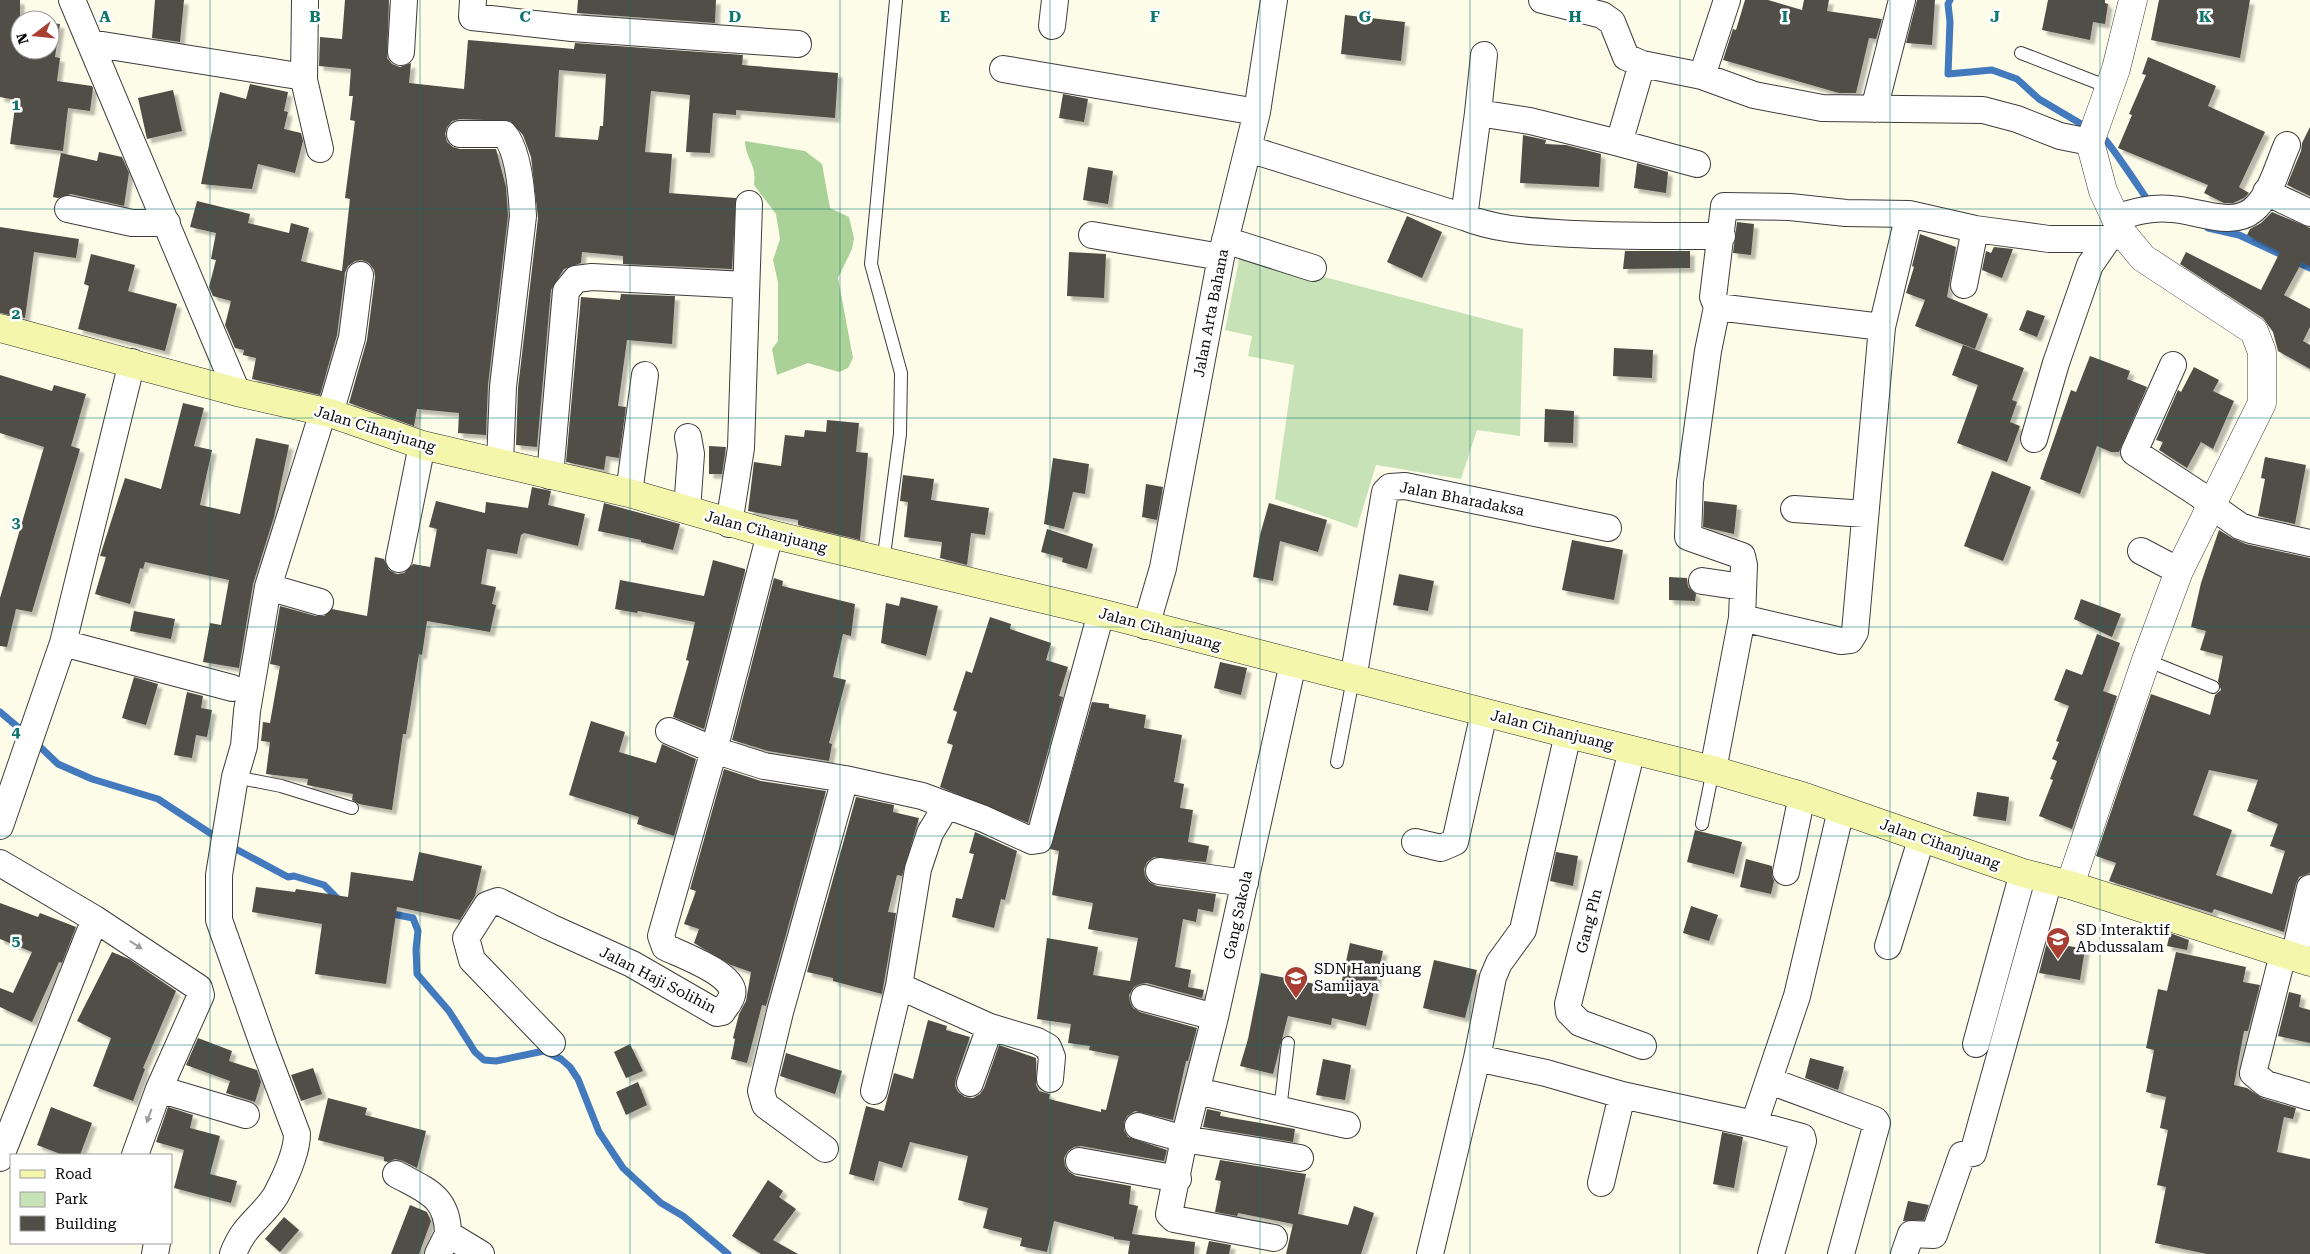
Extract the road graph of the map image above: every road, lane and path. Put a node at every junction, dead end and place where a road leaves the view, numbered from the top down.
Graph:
1 (72, 0) edge
2 (305, 0) edge
3 (404, 0) edge
4 (473, 0) edge
5 (896, 0) edge
6 (1055, 0) edge
7 (1274, 0) edge
8 (1542, 0) edge
9 (1727, 0) edge
10 (1902, 0) edge
11 (2134, 0) edge
12 (1052, 26) dead end
13 (90, 43) junction
14 (798, 44) dead end
15 (401, 52) dead end
16 (2020, 53) dead end
17 (1484, 55) dead end
18 (1642, 64) junction
19 (1003, 69) dead end
20 (1702, 76) junction
21 (304, 80) junction
22 (2108, 90) junction
23 (1874, 109) junction
24 (1258, 112) junction
25 (1478, 113) junction
26 (460, 134) dead end
27 (2092, 134) junction
28 (1618, 142) junction
29 (2287, 145) dead end
30 (320, 149) dead end
31 (1250, 149) junction
32 (1697, 164) dead end
33 (2266, 192) junction
34 (749, 204) dead end
35 (68, 209) dead end
36 (2310, 213) edge
37 (1909, 214) junction
38 (1464, 217) junction
39 (167, 224) junction
40 (1975, 229) junction
41 (2115, 231) junction
42 (1092, 235) dead end
43 (1722, 236) junction
44 (1223, 248) junction
45 (1313, 268) dead end
46 (360, 274) dead end
47 (745, 285) junction
48 (1964, 285) dead end
49 (1717, 307) junction
50 (1882, 327) junction
51 (0, 328) edge
52 (132, 362) junction
53 (2172, 365) dead end
54 (645, 375) dead end
55 (237, 392) junction
56 (327, 412) junction
57 (688, 437) dead end
58 (2034, 439) dead end
59 (422, 445) junction
60 (500, 462) junction
61 (550, 476) junction
62 (629, 493) junction
63 (2213, 507) junction
64 (1794, 509) dead end
65 (687, 510) junction
66 (1866, 514) junction
67 (729, 524) junction
68 (1608, 528) dead end
69 (770, 534) junction
70 (2310, 543) edge
71 (2141, 550) dead end
72 (399, 559) dead end
73 (883, 563) junction
74 (2180, 571) junction
75 (1702, 581) dead end
76 (268, 587) junction
77 (1743, 587) junction
78 (320, 602) dead end
79 (1101, 613) junction
80 (1742, 618) junction
81 (1146, 626) junction
82 (63, 643) junction
83 (2146, 660) junction
84 (1293, 663) junction
85 (1353, 679) junction
86 (2213, 687) dead end
87 (232, 688) dead end
88 (1484, 712) junction
89 (669, 731) dead end
90 (1568, 734) junction
91 (714, 750) junction
92 (1632, 750) junction
93 (1337, 762) dead end
94 (1713, 770) junction
95 (235, 777) junction
96 (845, 779) junction
97 (1802, 796) junction
98 (947, 805) junction
99 (352, 808) dead end
100 (1841, 810) junction
101 (1702, 824) dead end
102 (0, 826) edge
103 (1922, 837) junction
104 (1415, 842) dead end
105 (0, 863) edge
106 (1159, 871) dead end
107 (1786, 872) dead end
108 (2023, 872) junction
109 (2060, 882) junction
110 (1245, 883) junction
111 (2310, 888) edge
112 (95, 918) junction
113 (1888, 946) dead end
114 (2295, 958) edge
115 (899, 986) junction
116 (1144, 998) dead end
117 (1216, 1017) junction
118 (990, 1026) junction
119 (552, 1043) dead end
120 (1288, 1043) dead end
121 (1976, 1044) dead end
122 (1642, 1046) dead end
123 (1477, 1058) junction
124 (1050, 1079) dead end
125 (1770, 1081) junction
126 (970, 1083) dead end
127 (158, 1088) junction
128 (1197, 1090) junction
129 (874, 1091) dead end
130 (1622, 1095) junction
131 (2310, 1097) edge
132 (1280, 1110) junction
133 (246, 1114) dead end
134 (1754, 1124) junction
135 (1347, 1125) dead end
136 (1138, 1126) dead end
137 (1184, 1139) junction
138 (825, 1149) dead end
139 (135, 1154) edge
140 (0, 1158) edge
141 (1300, 1158) dead end
142 (1078, 1161) dead end
143 (1178, 1172) junction
144 (396, 1174) dead end
145 (1601, 1183) dead end
146 (1274, 1238) dead end
147 (443, 1244) edge
148 (233, 1254) edge
149 (482, 1254) edge
150 (1430, 1254) edge
151 (1771, 1254) edge
152 (1840, 1254) edge
153 (1904, 1254) edge

1 - 13 street
2 - 21 street
3 - 15 street
4 - 14 street
5 - 73 lane
6 - 12 street
7 - 24 street, Jalan Arta Bahana
8 - 18 street
9 - 20 street
10 - 23 street
11 - 22 street
13 - 21 street
13 - 39 street
16 - 22 lane
17 - 25 street
18 - 20 street
18 - 28 street
19 - 24 street
20 - 23 street
21 - 30 street
22 - 27 street
23 - 27 street
24 - 31 street, Jalan Arta Bahana
25 - 28 street
25 - 38 street
26 - 60 street
27 - 41 street
28 - 32 street
29 - 33 street
31 - 38 street
31 - 44 street, Jalan Arta Bahana
33 - 36 street
33 - 41 street
34 - 47 street
35 - 39 street
37 - 40 street
37 - 43 street
37 - 50 street
38 - 43 street
39 - 55 street
40 - 41 street
40 - 48 street
41 - 58 street
41 - 63 street
42 - 44 street
43 - 49 street
44 - 45 street
44 - 81 street, Jalan Arta Bahana
46 - 56 street
47 - 61 street
47 - 67 street
49 - 50 street
49 - 77 street
50 - 66 street
51 - 52 main road, Jalan Cihanjuang
52 - 55 main road, Jalan Cihanjuang
52 - 82 street
53 - 63 street
54 - 62 street
55 - 56 main road, Jalan Cihanjuang
56 - 59 main road, Jalan Cihanjuang
56 - 76 street
57 - 65 street
59 - 60 main road, Jalan Cihanjuang
59 - 72 street
60 - 61 main road, Jalan Cihanjuang
61 - 62 main road, Jalan Cihanjuang
62 - 65 main road, Jalan Cihanjuang
63 - 70 street
63 - 74 street
64 - 66 street
65 - 67 main road, Jalan Cihanjuang
66 - 80 street
67 - 69 main road, Jalan Cihanjuang
68 - 85 street, Jalan Bharadaksa
69 - 73 main road, Jalan Cihanjuang
69 - 91 street, Jalan Haji Solihin
71 - 74 street
73 - 79 main road, Jalan Cihanjuang
74 - 83 street
75 - 77 street
76 - 78 street
76 - 95 street
77 - 80 street
79 - 81 main road, Jalan Cihanjuang
79 - 98 street
80 - 94 street
81 - 84 main road, Jalan Cihanjuang
82 - 87 street
82 - 102 street
83 - 86 lane
83 - 109 street
84 - 85 main road, Jalan Cihanjuang
84 - 110 street, Gang Sakola
85 - 88 main road, Jalan Cihanjuang
85 - 93 lane
88 - 90 main road, Jalan Cihanjuang
88 - 104 street
89 - 91 street
90 - 92 main road, Jalan Cihanjuang
90 - 123 street
91 - 96 street
91 - 119 street, Jalan Haji Solihin
92 - 94 main road, Jalan Cihanjuang
92 - 122 street, Gang Pln
94 - 97 main road, Jalan Cihanjuang
94 - 101 lane
95 - 99 lane
95 - 148 street
96 - 98 street
96 - 138 street
97 - 100 main road, Jalan Cihanjuang
97 - 107 street
98 - 115 street
100 - 103 main road, Jalan Cihanjuang
100 - 125 street
103 - 108 main road, Jalan Cihanjuang
103 - 113 street
105 - 112 street
106 - 110 street
108 - 109 main road, Jalan Cihanjuang
108 - 121 street
109 - 114 main road, Jalan Cihanjuang
109 - 153 street
110 - 117 street, Gang Sakola
111 - 114 street
112 -> 127 street
112 - 140 street
114 - 131 street
115 - 118 street
115 - 129 street
116 - 117 street
117 - 128 street, Gang Sakola
118 - 124 street
118 - 126 street
120 - 132 lane
123 - 130 street
123 - 150 street
125 - 134 street
125 - 152 street
127 - 133 street
127 -> 139 street
128 - 132 street
128 - 137 street, Gang Sakola
130 - 134 street
130 - 145 street
132 - 135 street
134 - 151 street
136 - 137 street
137 - 141 street
137 - 143 street, Gang Sakola
142 - 143 street
143 - 146 street, Gang Sakola
144 - 147 street
147 - 149 street

